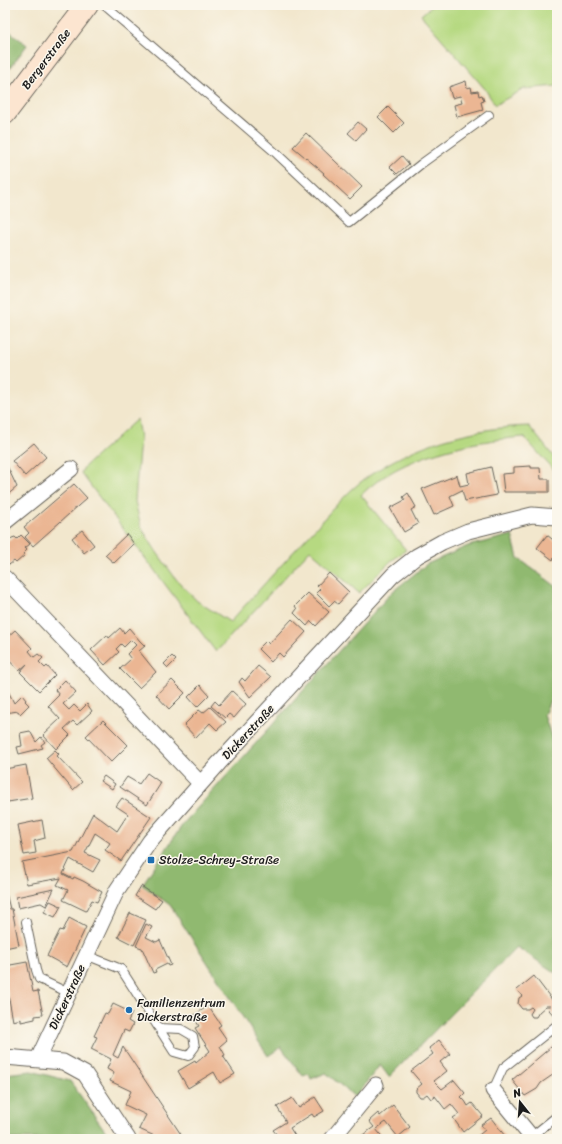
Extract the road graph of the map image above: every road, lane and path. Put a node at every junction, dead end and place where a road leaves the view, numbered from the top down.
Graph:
1 (87, 5) edge
2 (104, 5) edge
3 (5, 113) edge
4 (489, 115) dead end
5 (71, 469) dead end
6 (557, 517) edge
7 (5, 522) edge
8 (5, 578) edge
9 (200, 784) junction
10 (26, 922) dead end
11 (86, 955) junction
12 (70, 993) junction
13 (557, 1025) edge
14 (159, 1028) junction
15 (5, 1057) edge
16 (38, 1059) junction
17 (376, 1085) dead end
18 (493, 1090) joint
19 (557, 1116) edge
20 (532, 1138) edge
21 (128, 1139) edge
22 (332, 1139) edge

1 - 3 main road, Bergerstraße
2 - 4 lane
5 - 7 street
6 - 9 street, Dickerstraße
8 - 9 street
9 - 11 street, Dickerstraße
10 - 12 lane
11 - 12 street, Dickerstraße
11 - 14 lane
12 - 16 street, Dickerstraße
13 - 18 lane
14 - 14 lane
15 - 16 street
16 - 21 street
17 - 22 street
18 - 20 street
19 - 20 lane

